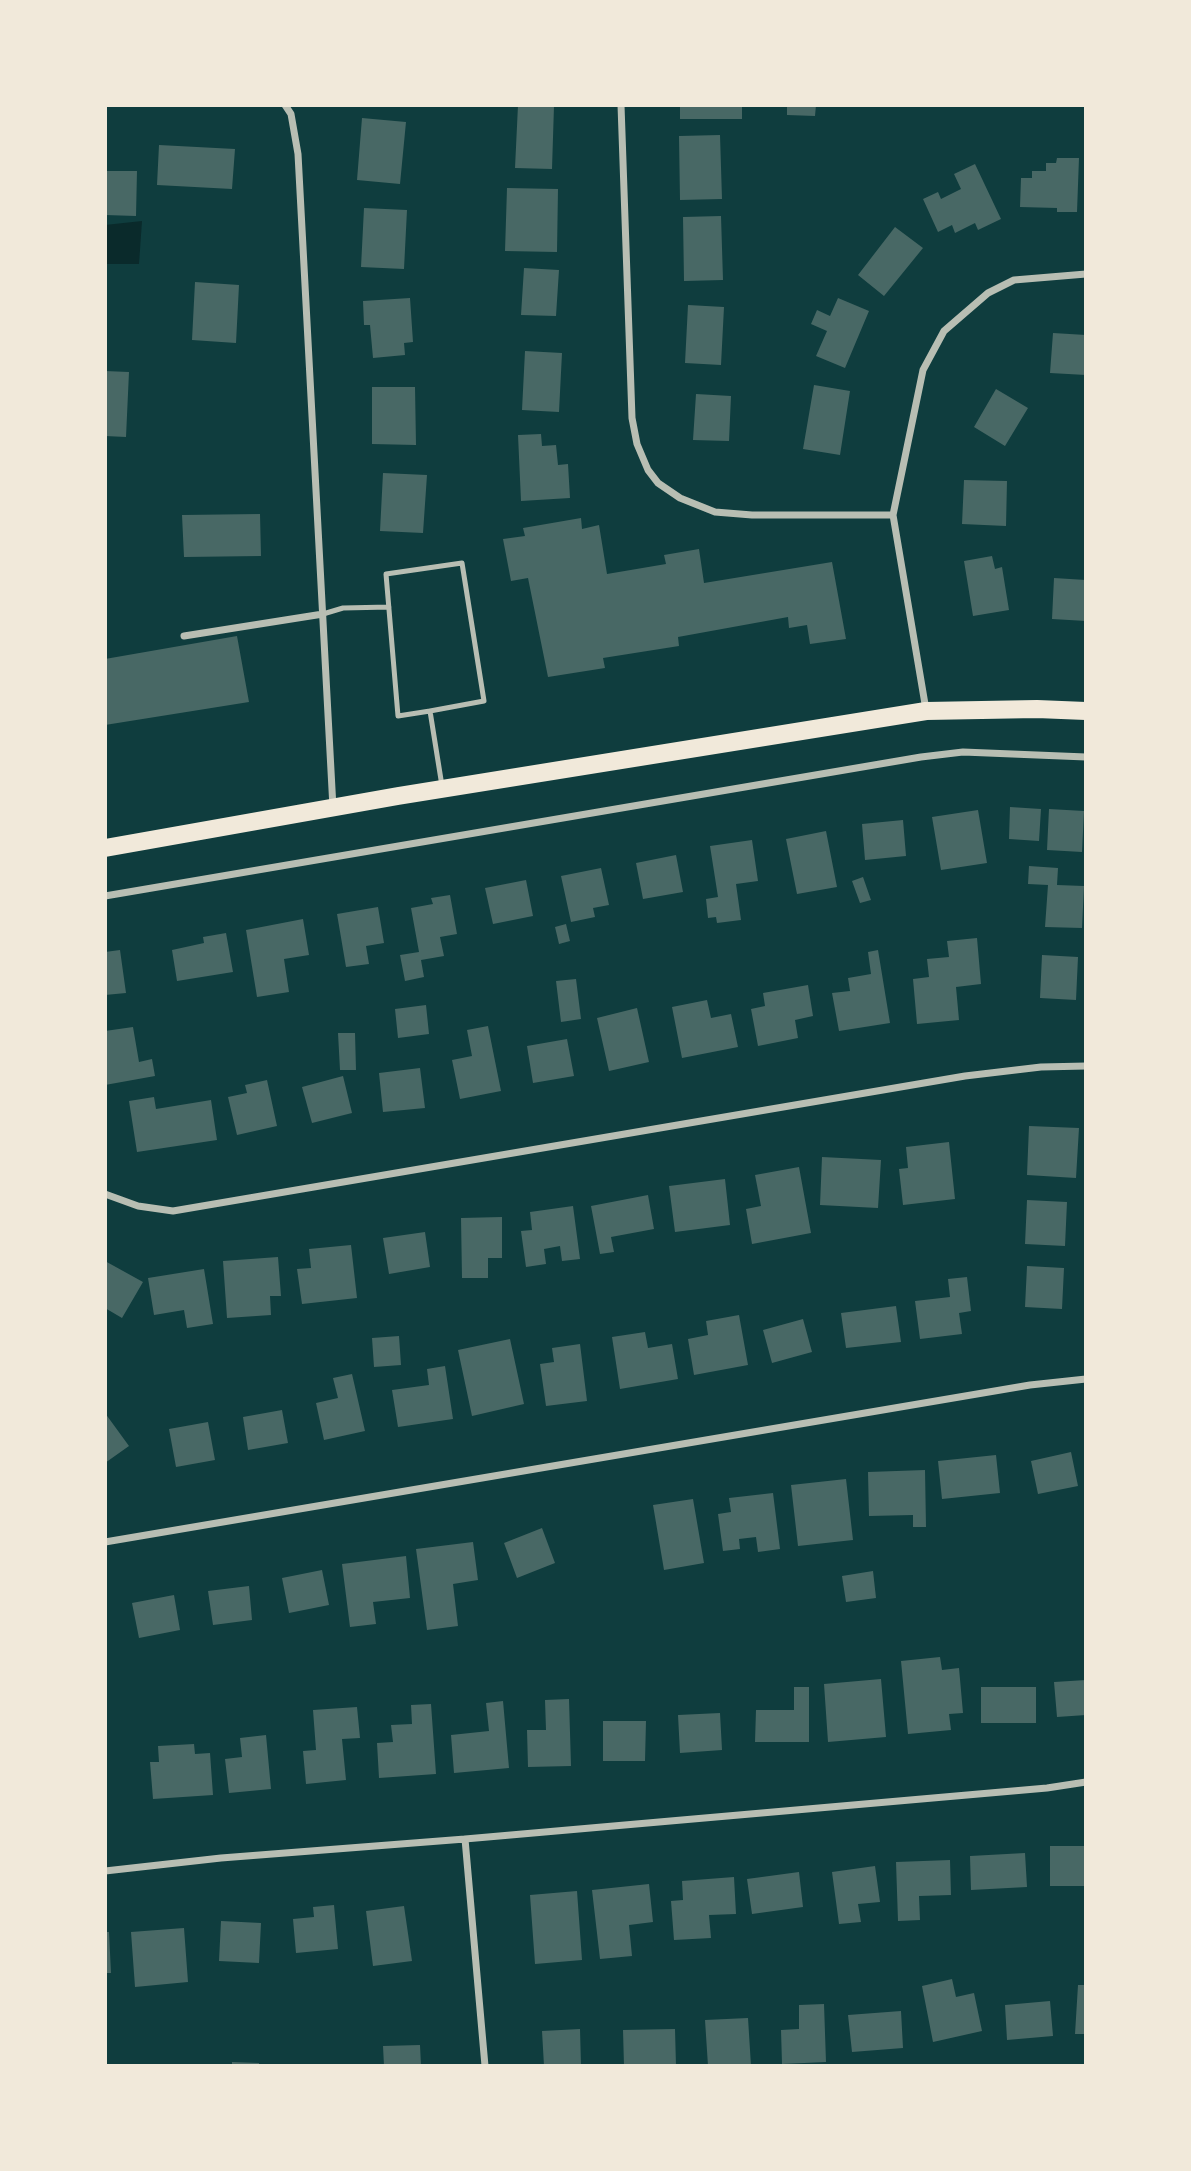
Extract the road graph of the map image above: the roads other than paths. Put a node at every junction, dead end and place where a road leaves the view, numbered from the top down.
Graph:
1 (285, 105) edge
2 (621, 105) edge
3 (1086, 274) edge
4 (893, 515) junction
5 (389, 607) junction
6 (323, 614) junction
7 (184, 636) dead end
8 (926, 710) junction
9 (430, 711) junction
10 (1086, 711) edge
11 (1086, 757) edge
12 (442, 789) junction
13 (333, 809) junction
14 (105, 848) edge
15 (105, 896) edge
16 (1086, 1066) edge
17 (105, 1194) edge
18 (1086, 1379) edge
19 (105, 1542) edge
20 (1086, 1782) edge
21 (466, 1839) junction
22 (105, 1871) edge
23 (485, 2066) edge

1 - 6 street
2 - 4 street
3 - 4 street
4 - 8 street
5 - 6 lane
5 - 9 lane
5 - 9 lane
6 - 7 street
6 - 13 street
8 - 10 main road
8 - 12 main road
9 - 12 lane
11 - 15 street
12 - 13 main road
13 - 14 main road
16 - 17 street
18 - 19 street
20 - 21 street
21 - 22 street
21 - 23 street

